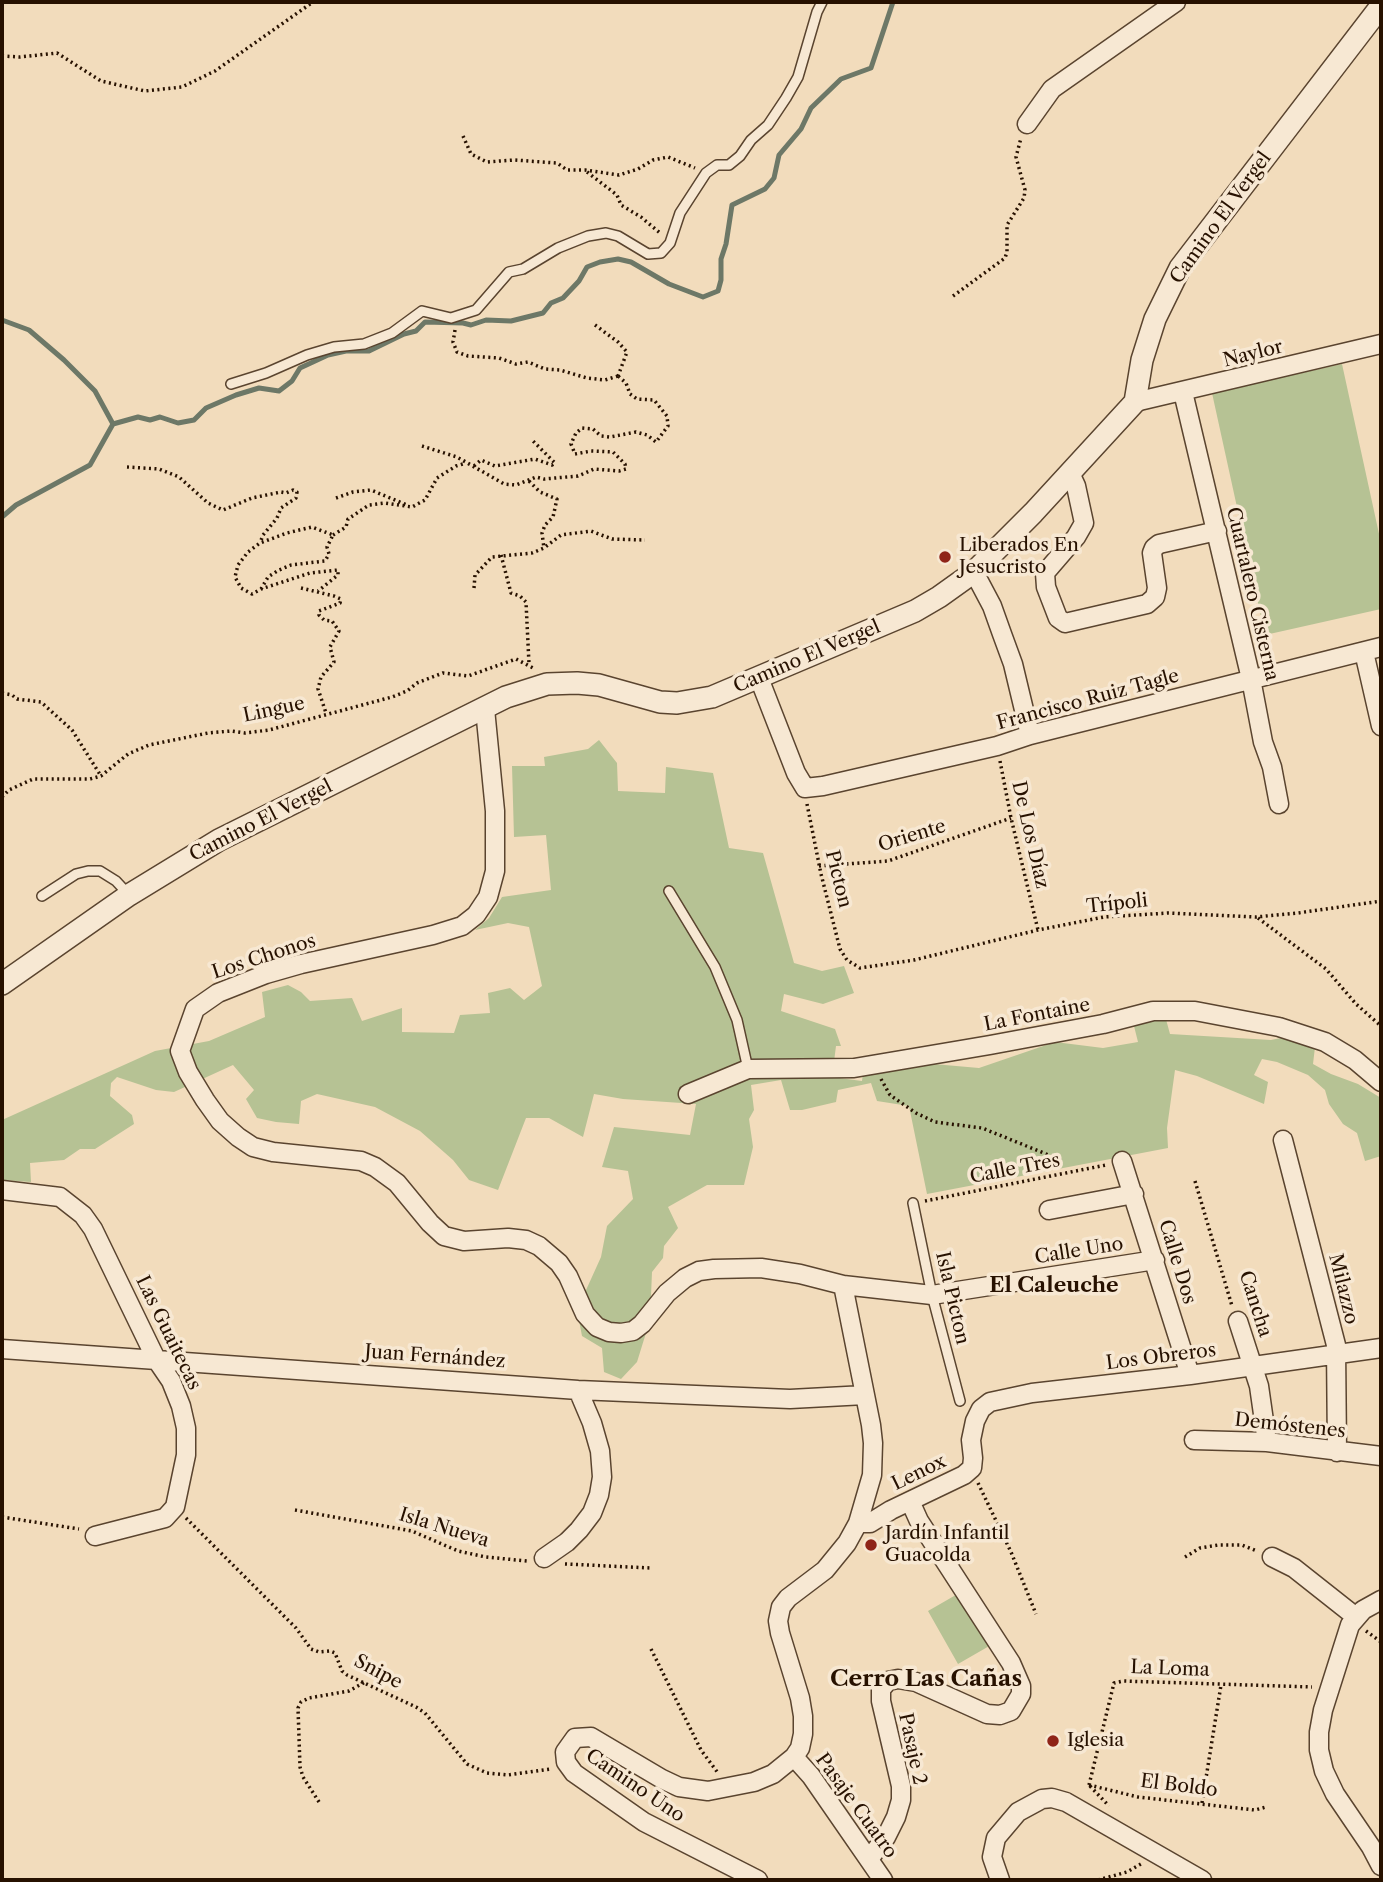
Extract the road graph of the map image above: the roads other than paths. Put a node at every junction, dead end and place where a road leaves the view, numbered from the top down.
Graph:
1 (822, 2) edge
2 (1176, 2) edge
3 (1381, 6) edge
4 (1027, 124) road end
5 (1381, 344) edge
6 (231, 384) dead end
7 (1183, 393) junction
8 (1135, 402) junction
9 (1070, 472) junction
10 (1217, 531) junction
11 (974, 572) junction
12 (1373, 649) edge
13 (759, 678) junction
14 (1251, 679) junction
15 (485, 709) junction
16 (1381, 726) edge
17 (1030, 735) junction
18 (1279, 804) dead end
19 (669, 891) dead end
20 (129, 895) junction
21 (42, 896) dead end
22 (2, 984) edge
23 (748, 1069) junction
24 (1381, 1082) edge
25 (688, 1094) dead end
26 (1283, 1140) dead end
27 (1122, 1161) road end
28 (2, 1191) edge
29 (1135, 1194) junction
30 (914, 1203) road end
31 (1049, 1210) dead end
32 (1155, 1260) junction
33 (843, 1285) junction
34 (932, 1295) junction
35 (1238, 1321) road end
36 (1381, 1348) edge
37 (2, 1349) edge
38 (1337, 1355) junction
39 (156, 1359) junction
40 (1254, 1366) junction
41 (1190, 1375) junction
42 (578, 1390) junction
43 (865, 1395) junction
44 (960, 1401) dead end
45 (971, 1440) joint
46 (1194, 1440) dead end
47 (1267, 1441) junction
48 (1337, 1452) junction
49 (1381, 1456) edge
50 (910, 1502) junction
51 (858, 1523) junction
52 (95, 1536) road end
53 (1272, 1557) road end
54 (544, 1558) road end
55 (1381, 1600) edge
56 (1356, 1617) junction
57 (794, 1757) junction
58 (869, 1859) junction
59 (1381, 1866) edge
60 (758, 1880) edge
61 (883, 1880) edge
62 (1000, 1880) edge
63 (1202, 1880) edge

1 - 6 lane
2 - 4 street
3 - 8 street, Camino El Vergel
5 - 7 street, Naylor
7 - 8 street, Naylor
7 - 10 street, Cuartalero Cisterna
8 - 9 street, Camino El Vergel
9 - 10 street
9 - 11 street, Camino El Vergel
10 - 14 street, Cuartalero Cisterna
11 - 13 street, Camino El Vergel
11 - 17 street
12 - 14 street, Francisco Ruiz Tagle
12 - 16 street
13 - 15 street, Camino El Vergel
13 - 17 street, Francisco Ruiz Tagle
14 - 17 street, Francisco Ruiz Tagle
14 - 18 street, Cuartalero Cisterna
15 - 20 street, Camino El Vergel
15 - 33 street, Los Chonos
19 - 23 lane
20 - 21 lane
20 - 22 street, Camino El Vergel
23 - 24 street, La Fontaine
23 - 25 street, La Fontaine
26 - 38 street, Milazzo
27 - 29 street, Calle Dos
28 - 39 street, Las Guaitecas
29 - 31 street
29 - 32 street, Calle Dos
30 - 34 lane, Isla Picton
32 - 34 street, Calle Uno
32 - 41 street, Calle Dos
33 - 34 street, Calle Uno
33 - 43 street
34 - 44 lane, Isla Picton
35 - 40 street, Cancha
36 - 38 street, Los Obreros
37 - 39 street, Juan Fernández
38 - 40 street, Los Obreros
38 - 48 street, Milazzo
39 - 42 street, Juan Fernández
39 - 52 street, Las Guaitecas
40 - 41 street, Los Obreros
40 - 47 street, Cancha
41 - 45 street, Los Obreros
42 - 43 street, Juan Fernández
42 - 54 street
43 - 51 street
45 - 50 street, Lenox
46 - 47 street, Demóstenes
47 - 48 street, Demóstenes
48 - 49 street, Demóstenes
50 - 51 street, Lenox
50 - 58 street, Pasaje 2
51 - 57 street
53 - 56 street
55 - 56 street
56 - 59 street
57 - 58 street, Pasaje Cuatro
57 - 60 street, Camino Uno
58 - 61 street, Pasaje Cuatro
62 - 63 street

